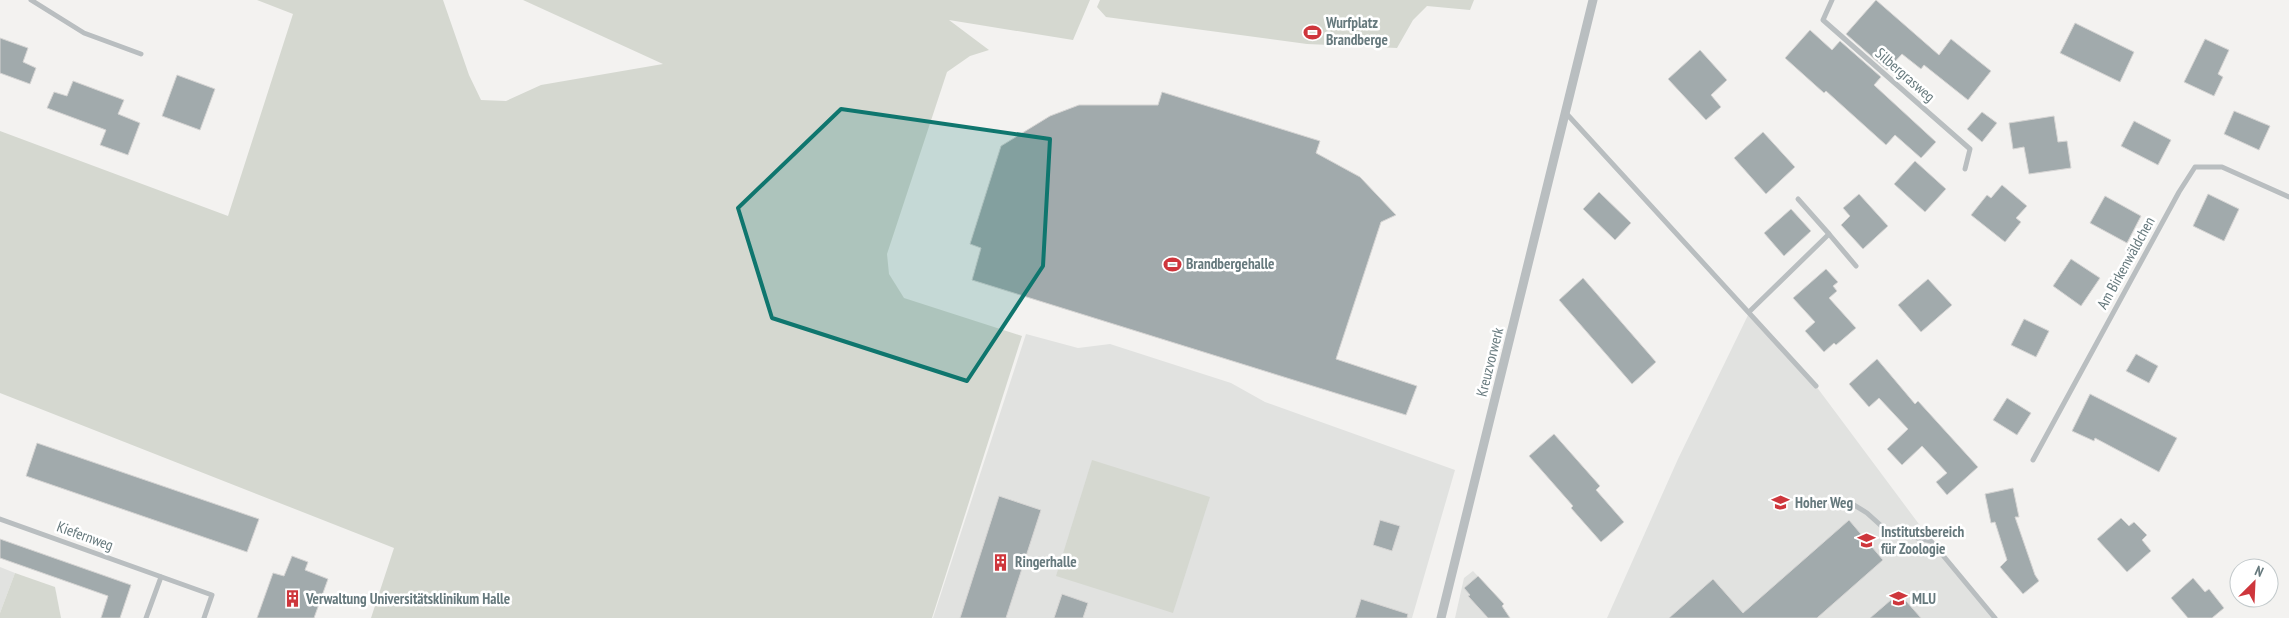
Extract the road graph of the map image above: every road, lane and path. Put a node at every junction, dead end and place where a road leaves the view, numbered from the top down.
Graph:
1 (31, 0) edge
2 (1593, 0) edge
3 (1832, 0) edge
4 (141, 54) dead end
5 (1566, 112) junction
6 (1964, 169) dead end
7 (2289, 197) edge
8 (1798, 199) dead end
9 (1829, 234) junction
10 (1856, 266) dead end
11 (1750, 311) junction
12 (1816, 386) dead end
13 (2033, 460) dead end
14 (1844, 502) dead end
15 (0, 519) edge
16 (161, 577) junction
17 (146, 618) edge
18 (204, 618) edge
19 (1441, 618) edge
20 (1995, 618) edge

1 - 4 street
2 - 5 street, Kreuzvorwerk
3 - 6 street, Silbergrasweg
5 - 11 street
5 - 19 street, Kreuzvorwerk
7 - 13 street, Am Birkenwäldchen
8 - 9 street
9 - 10 street
9 - 11 street
11 - 12 street
14 - 20 street
15 - 16 street, Kiefernweg
16 - 17 street
16 - 18 street, Kiefernweg

